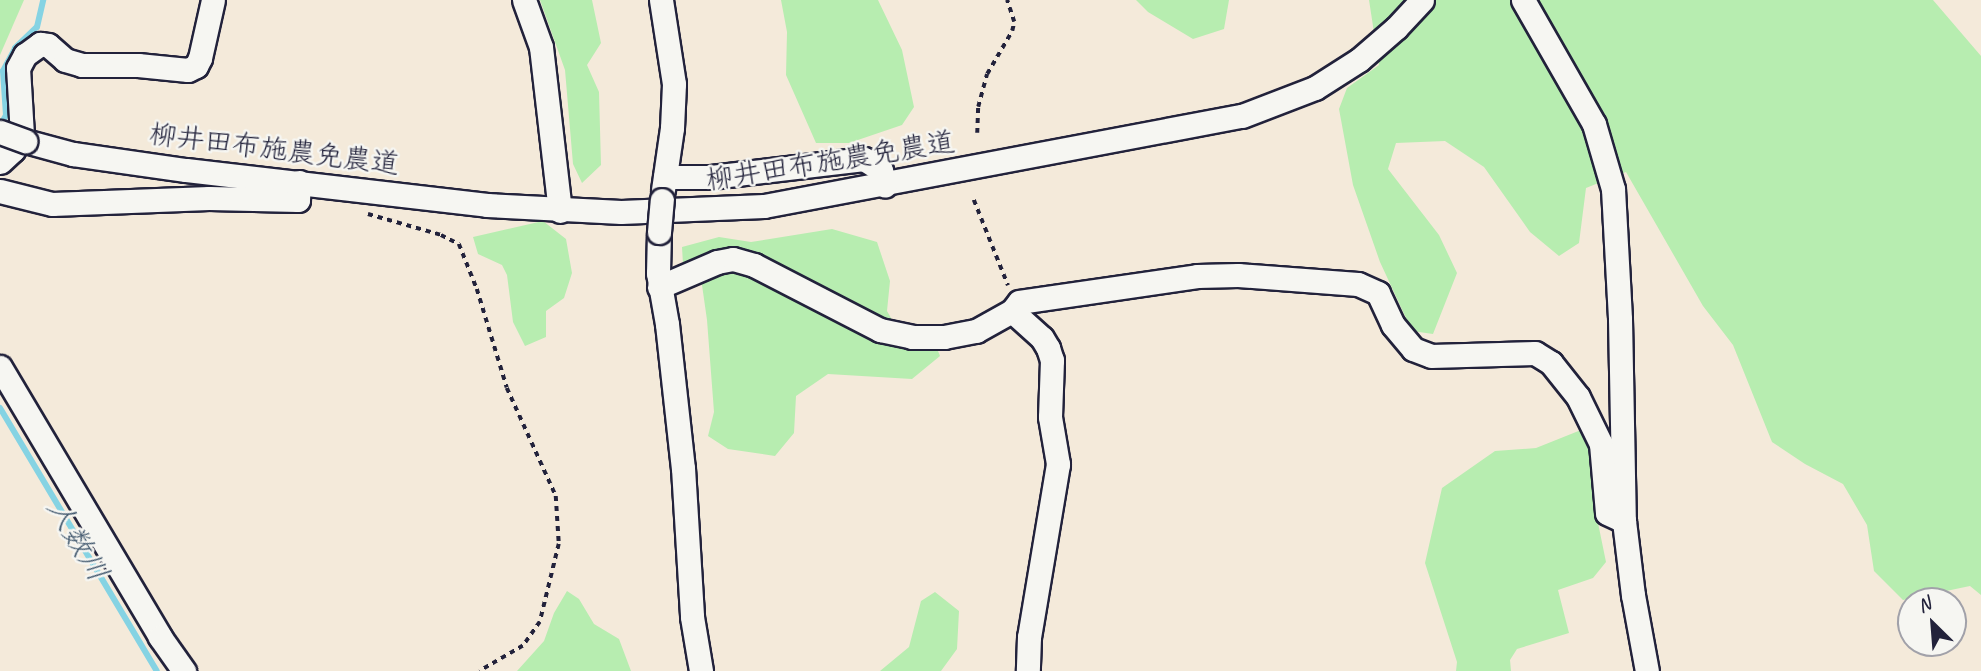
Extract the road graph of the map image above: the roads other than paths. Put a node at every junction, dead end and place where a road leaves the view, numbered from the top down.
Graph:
1 (213, 0) edge
2 (524, 0) edge
3 (661, 0) edge
4 (1422, 0) edge
5 (1529, 4) edge
6 (0, 132) edge
7 (0, 162) edge
8 (665, 177) junction
9 (299, 182) junction
10 (884, 186) junction
11 (0, 191) edge
12 (560, 211) junction
13 (659, 287) junction
14 (1015, 306) junction
15 (0, 367) edge
16 (1624, 521) junction
17 (184, 671) edge
18 (701, 671) edge
19 (1028, 671) edge
20 (1647, 671) edge

1 - 7 street
2 - 12 street
3 - 8 street
4 - 10 street, 柳井田布施農免農道
5 - 16 street
6 - 9 street, 柳井田布施農免農道, bridge
8 - 10 street
8 - 13 street, bridge
9 - 11 street
9 - 12 street, 柳井田布施農免農道
10 - 12 street, 柳井田布施農免農道
13 - 14 street
13 - 18 street
14 - 16 street
14 - 19 street
15 - 17 street
16 - 20 street

